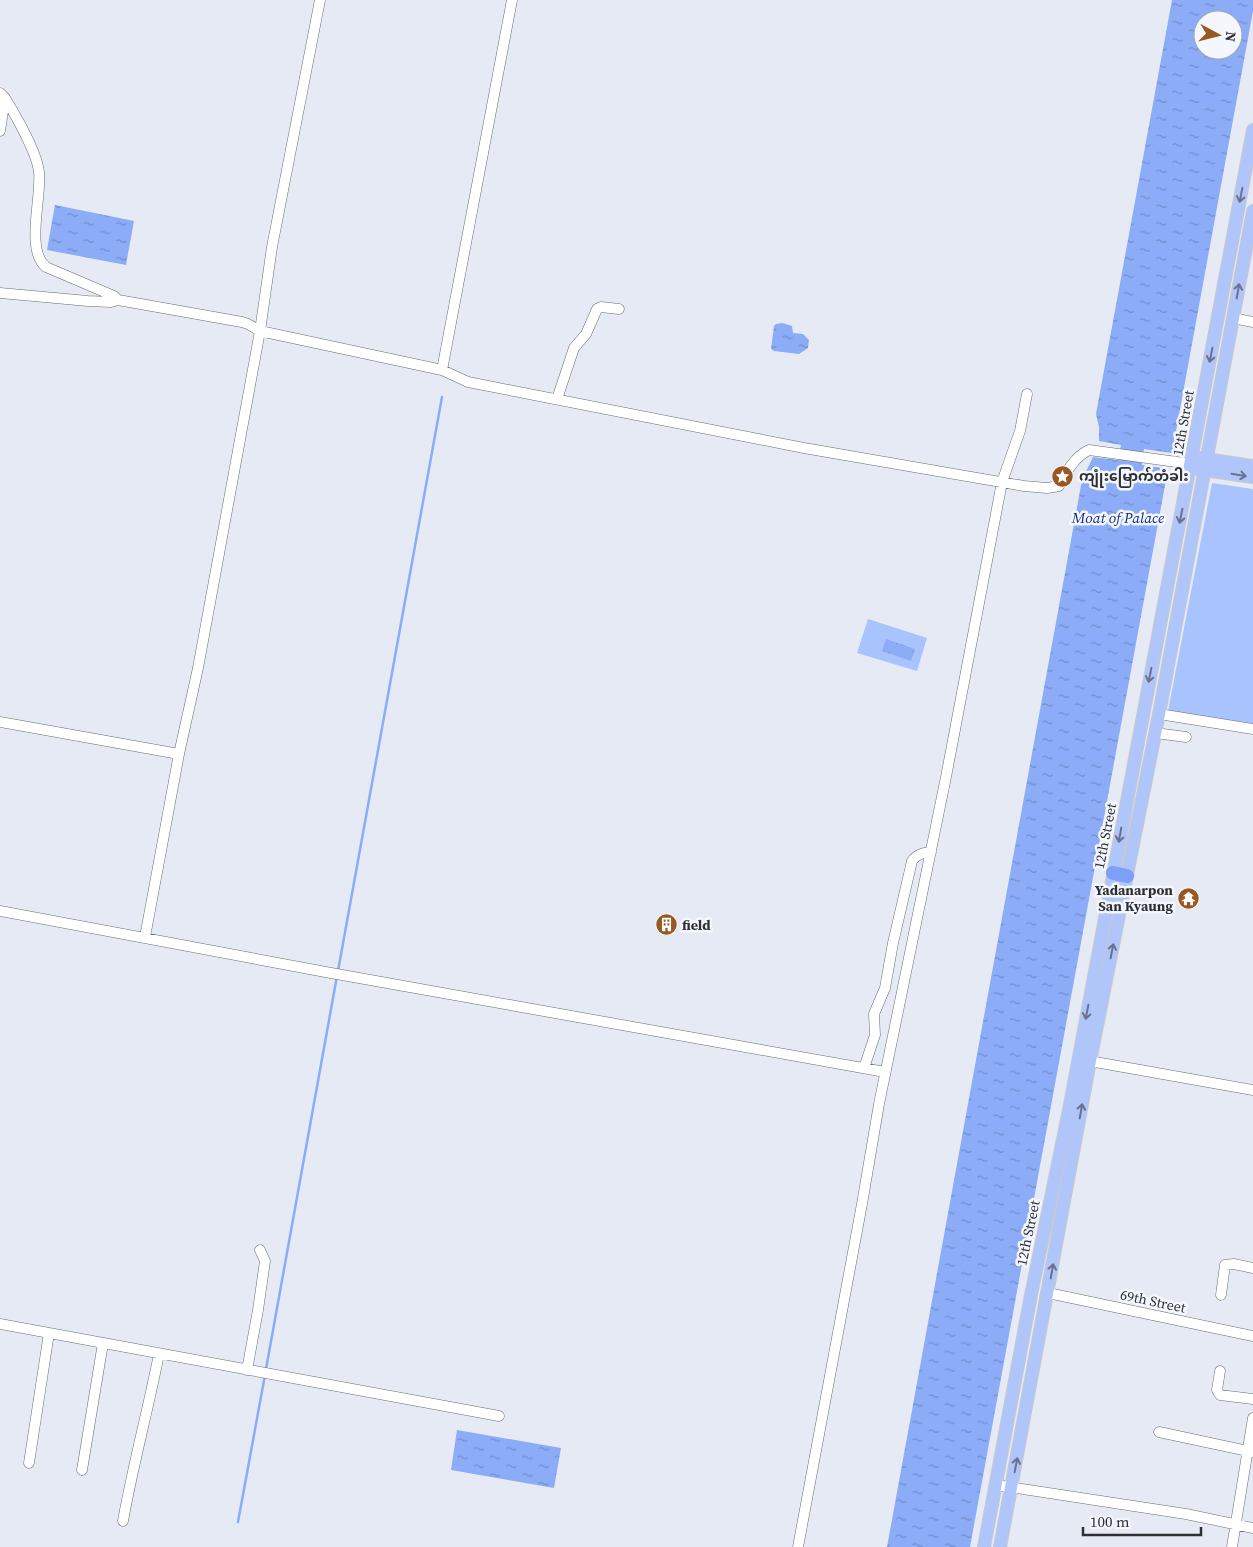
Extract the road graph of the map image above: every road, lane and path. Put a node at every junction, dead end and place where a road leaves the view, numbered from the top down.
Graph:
1 (320, 0) edge
2 (512, 0) edge
3 (3, 96) edge
4 (0, 130) edge
5 (1253, 130) edge
6 (1253, 211) edge
7 (0, 293) edge
8 (118, 300) junction
9 (619, 309) dead end
10 (1233, 318) junction
11 (1253, 322) edge
12 (260, 331) junction
13 (442, 370) junction
14 (1027, 394) dead end
15 (557, 399) junction
16 (1188, 463) junction
17 (1205, 464) junction
18 (1253, 466) edge
19 (1253, 477) edge
20 (1002, 482) junction
21 (1159, 714) junction
22 (0, 722) edge
23 (1253, 729) edge
24 (1155, 733) junction
25 (1186, 737) dead end
26 (179, 754) junction
27 (931, 852) junction
28 (1120, 875) junction
29 (0, 911) edge
30 (896, 934) junction
31 (914, 936) junction
32 (146, 937) junction
33 (1084, 1060) junction
34 (864, 1068) junction
35 (885, 1072) junction
36 (1253, 1090) edge
37 (260, 1250) dead end
38 (1253, 1268) edge
39 (1048, 1293) junction
40 (1221, 1295) dead end
41 (0, 1324) edge
42 (50, 1333) junction
43 (1253, 1336) edge
44 (103, 1343) junction
45 (159, 1354) junction
46 (247, 1370) junction
47 (1220, 1371) dead end
48 (1253, 1399) edge
49 (499, 1416) dead end
50 (1253, 1418) edge
51 (1159, 1432) dead end
52 (1250, 1451) edge
53 (29, 1464) dead end
54 (82, 1470) dead end
55 (996, 1484) junction
56 (1011, 1487) junction
57 (123, 1520) dead end
58 (1237, 1524) junction
59 (1253, 1528) edge
60 (798, 1547) edge
61 (984, 1547) edge
62 (1000, 1547) edge
63 (1232, 1547) edge

1 - 12 street
2 - 13 street
3 - 4 street
3 - 8 street
5 -> 16 main road, 12th Street
10 -> 6 main road, 12th Street
7 - 8 street
8 - 12 street
9 - 15 street
10 - 11 street
10 - 17 main road, 12th Street
12 - 13 street
12 - 26 street
13 - 15 street
14 - 20 street
15 - 20 street
16 - 17 main road
16 - 20 street
16 -> 28 main road, 12th Street
17 - 18 main road
17 -> 19 main road
17 - 21 main road, 12th Street
20 - 27 street
21 - 23 street
21 - 24 main road, 12th Street
22 - 26 street
24 - 25 street
24 - 28 main road, 12th Street
26 - 32 street
27 - 30 street
27 - 31 street
28 - 33 main road, 12th Street
29 - 32 street
30 - 31 street
30 - 34 street
31 - 35 street
32 - 34 street
33 - 36 street
39 -> 33 main road, 12th Street
33 - 55 main road, 12th Street
34 - 35 street
35 - 60 street
37 - 46 street
38 - 40 street
39 - 43 street, 69th Street
56 -> 39 main road, 12th Street
41 - 42 street
42 - 44 street
42 - 53 street
44 - 45 street
44 - 54 street
45 - 46 street
45 - 57 street
46 - 49 street
47 - 48 street
50 - 52 street
51 - 52 street
52 - 58 street
55 - 56 street
55 - 61 main road, 12th Street
56 - 58 street
56 - 62 main road, 12th Street
58 - 59 street
58 - 63 street

